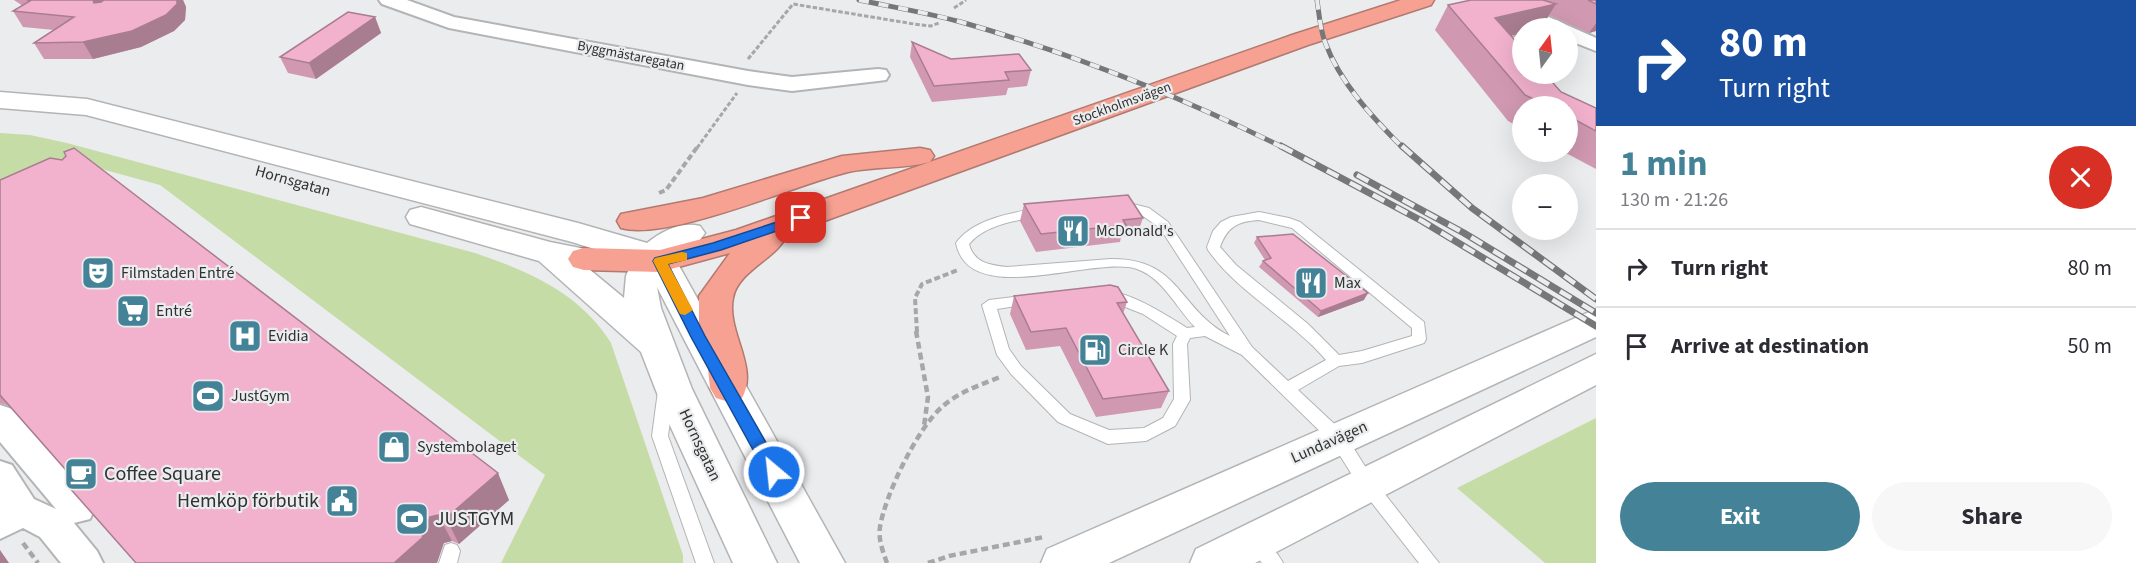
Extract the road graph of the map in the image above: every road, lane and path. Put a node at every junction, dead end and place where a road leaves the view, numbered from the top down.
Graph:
1 (389, 0) edge
2 (966, 0) edge
3 (1369, 0) edge
4 (1424, 0) edge
5 (1514, 0) edge
6 (954, 8) dead end
7 (1535, 18) edge
8 (939, 23) dead end
9 (1578, 37) edge
10 (1512, 44) edge
11 (1596, 45) edge
12 (1512, 58) edge
13 (878, 75) dead end
14 (741, 77) junction
15 (1533, 84) edge
16 (0, 90) edge
17 (1542, 96) edge
18 (0, 100) edge
19 (0, 116) edge
20 (194, 136) junction
21 (920, 156) junction
22 (652, 197) dead end
23 (1103, 205) edge
24 (1050, 211) edge
25 (821, 212) junction
26 (511, 216) junction
27 (632, 220) joint
28 (689, 233) joint
29 (550, 253) junction
30 (584, 259) joint
31 (653, 260) junction
32 (973, 264) junction
33 (1095, 295) edge
34 (1048, 298) edge
35 (1596, 322) edge
36 (1208, 330) junction
37 (1185, 334) junction
38 (1247, 351) junction
39 (662, 360) junction
40 (1336, 361) junction
41 (1596, 368) edge
42 (1016, 370) junction
43 (729, 388) junction
44 (1286, 390) junction
45 (0, 418) edge
46 (923, 429) junction
47 (1338, 438) junction
48 (0, 476) edge
49 (1367, 483) junction
50 (77, 508) edge
51 (10, 516) edge
52 (1029, 541) dead end
53 (1265, 552) edge
54 (84, 563) edge
55 (705, 563) edge
56 (754, 563) edge
57 (823, 563) edge
58 (887, 563) edge
59 (928, 563) edge
60 (1063, 563) edge
61 (1212, 563) edge
62 (1430, 563) edge

1 - 14 street, Byggmästaregatan
2 - 6 path
3 - 21 highway, Stockholmsvägen
4 - 25 highway, Stockholmsvägen
5 - 7 street
8 - 14 path
9 - 11 street
10 - 12 street
13 - 14 street, Byggmästaregatan
14 - 22 path
15 - 17 street
16 - 20 main road
18 - 20 main road, Hornsgatan
19 - 29 main road, Hornsgatan
20 - 26 main road, Hornsgatan
21 - 27 highway, Stockholmsvägen
21 - 28 highway, Stockholmsvägen
23 - 38 lane
24 - 32 lane
25 - 31 highway
25 - 43 highway
26 - 27 main road, Hornsgatan
26 - 31 main road, Hornsgatan
28 - 31 main road
29 - 30 main road, Hornsgatan
29 - 39 main road
30 - 31 highway
31 - 39 main road, Hornsgatan
31 - 43 main road
32 - 36 lane
32 - 46 path
33 - 37 lane
34 - 42 lane
35 - 47 main road, Lundavägen
36 - 37 lane
36 - 38 lane
37 - 42 lane
38 - 44 lane
39 - 55 lane
39 - 56 main road, Hornsgatan
40 - 40 lane
40 - 44 lane
41 - 49 main road
42 - 46 path
43 - 57 main road
44 - 47 lane
45 - 50 street
46 - 58 path
47 - 49 lane
47 - 60 main road, Lundavägen
48 - 51 street
49 - 53 main road
49 - 62 lane
51 - 54 street
52 - 59 path
53 - 61 main road

